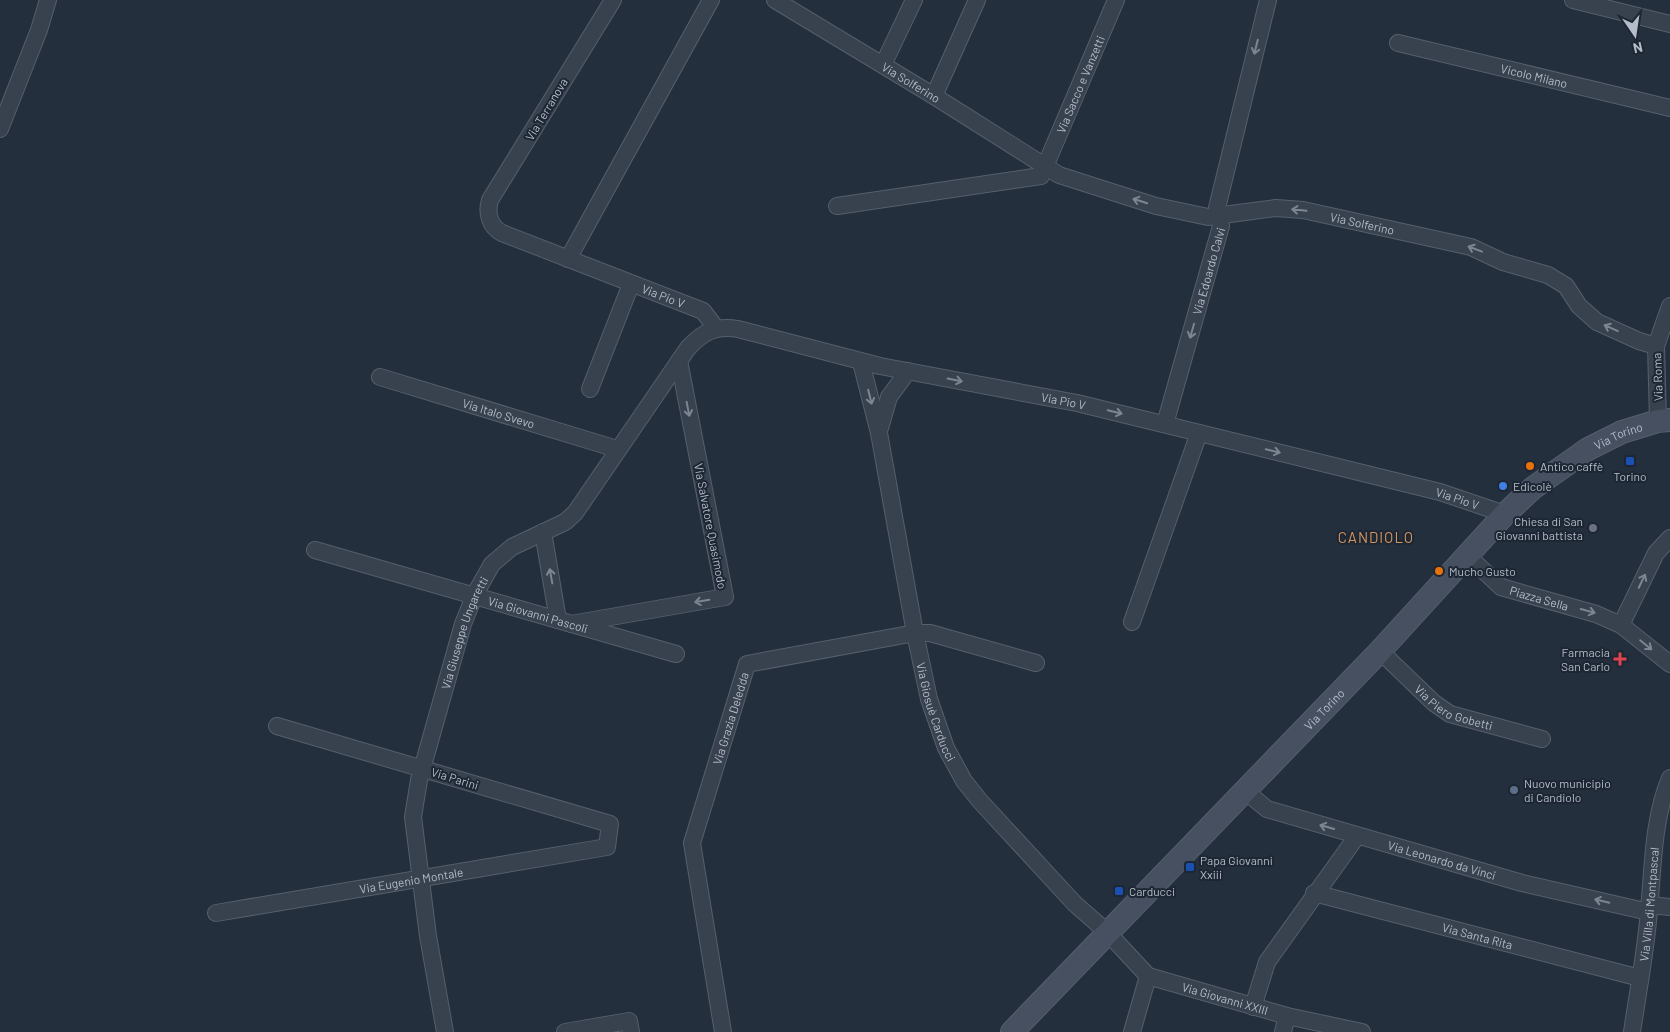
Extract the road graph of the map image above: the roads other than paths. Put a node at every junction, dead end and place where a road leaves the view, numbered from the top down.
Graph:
1 (48, 0) edge
2 (612, 0) edge
3 (711, 0) edge
4 (775, 0) edge
5 (914, 0) edge
6 (977, 0) edge
7 (1116, 0) edge
8 (1268, 0) edge
9 (1573, 0) edge
10 (1670, 24) edge
11 (1398, 42) dead end
12 (883, 65) junction
13 (934, 96) junction
14 (1670, 108) edge
15 (0, 128) edge
16 (1045, 168) junction
17 (838, 206) dead end
18 (1219, 216) junction
19 (490, 221) joint
20 (568, 259) junction
21 (631, 284) junction
22 (1670, 306) edge
23 (716, 328) junction
24 (1656, 346) junction
25 (679, 361) junction
26 (861, 362) junction
27 (908, 371) junction
28 (380, 377) dead end
29 (590, 389) dead end
30 (1664, 421) edge
31 (1165, 424) junction
32 (879, 433) junction
33 (1199, 433) junction
34 (617, 448) junction
35 (1505, 514) junction
36 (543, 532) junction
37 (1670, 538) edge
38 (315, 550) dead end
39 (1468, 556) junction
40 (474, 596) junction
41 (565, 622) junction
42 (1132, 622) dead end
43 (1621, 625) junction
44 (915, 633) junction
45 (1380, 651) junction
46 (676, 654) dead end
47 (1036, 663) dead end
48 (1670, 664) edge
49 (278, 726) dead end
50 (1542, 739) dead end
51 (422, 769) junction
52 (1670, 778) edge
53 (1244, 790) junction
54 (1357, 836) junction
55 (607, 848) joint
56 (420, 879) junction
57 (1314, 893) junction
58 (1670, 907) edge
59 (1650, 909) junction
60 (216, 913) dead end
61 (1107, 932) junction
62 (1148, 976) junction
63 (1640, 978) junction
64 (1253, 1006) junction
65 (1285, 1024) edge
66 (588, 1030) edge
67 (446, 1032) edge
68 (565, 1032) edge
69 (631, 1032) edge
70 (723, 1032) edge
71 (1012, 1032) edge
72 (1132, 1032) edge
73 (1362, 1032) edge
74 (1632, 1032) edge

1 - 15 street
2 - 19 street, Via Terranova
3 - 20 street
4 - 12 street, Via Solferino
5 - 12 street
6 - 13 street
7 - 16 street, Via Sacco e Vanzetti
8 -> 18 street, Via Edoardo Calvi
9 - 10 street
11 - 14 street, Vicolo Milano
12 - 13 street, Via Solferino
13 - 16 street, Via Solferino
16 - 17 street
18 -> 16 street, Via Solferino
24 -> 18 street, Via Solferino
18 -> 31 street, Via Edoardo Calvi
19 - 20 street, Via Pio V
20 - 21 street, Via Pio V
21 - 23 street, Via Pio V
21 - 29 street, Via Pio V
22 - 24 street, Via Roma
23 - 25 street, Via Giuseppe Ungaretti
23 - 26 street, Via Pio V
24 - 30 street, Via Roma
25 - 34 street, Via Giuseppe Ungaretti
25 -> 41 street, Via Salvatore Quasimodo
26 - 27 street, Via Pio V
26 -> 32 street, Via Giosuè Carducci
27 -> 31 street, Via Pio V
27 - 32 street, Via Giosuè Carducci
28 - 34 street, Via Italo Svevo
30 - 35 main road, Via Torino
31 - 33 street, Via Pio V
32 - 44 street, Via Giosuè Carducci
33 -> 35 street, Via Pio V
33 - 42 street
34 - 36 street, Via Giuseppe Ungaretti
35 - 39 main road, Via Torino
36 - 40 street, Via Giuseppe Ungaretti
41 -> 36 street
43 -> 37 street
38 - 40 street, Via Giovanni Pascoli
39 -> 43 street, Piazza Sella
39 - 45 main road, Via Torino
40 - 41 street, Via Giovanni Pascoli
40 - 51 street, Via Giuseppe Ungaretti
41 - 46 street, Via Giovanni Pascoli
43 -> 48 street, Piazza Sella
44 - 47 street, Via Grazia Deledda
44 - 61 street, Via Giosuè Carducci
44 - 70 street, Via Grazia Deledda
45 - 50 street, Via Piero Gobetti
45 - 53 main road, Via Torino
49 - 51 street, Via Parini
51 - 55 street, Via Parini
51 - 56 street, Via Giuseppe Ungaretti
52 - 59 street, Via Villa di Montpascal
54 -> 53 street, Via Leonardo da Vinci
53 - 61 main road, Via Torino
54 - 57 street
59 -> 54 street, Via Leonardo da Vinci
55 - 56 street, Via Eugenio Montale
56 - 60 street, Via Eugenio Montale
56 - 67 street, Via Giuseppe Ungaretti
57 - 63 street, Via Santa Rita
57 - 64 street
58 - 59 street, Via Leonardo da Vinci
59 - 63 street, Via Villa di Montpascal
61 - 62 street
61 - 71 main road, Via Torino
62 - 64 street, Via Giovanni XXIII
62 - 72 street
63 - 74 street, Via Villa di Montpascal
64 - 65 street, Via Giovanni XXIII
65 - 73 street, Via Giovanni XXIII
66 - 68 street
66 - 69 street

